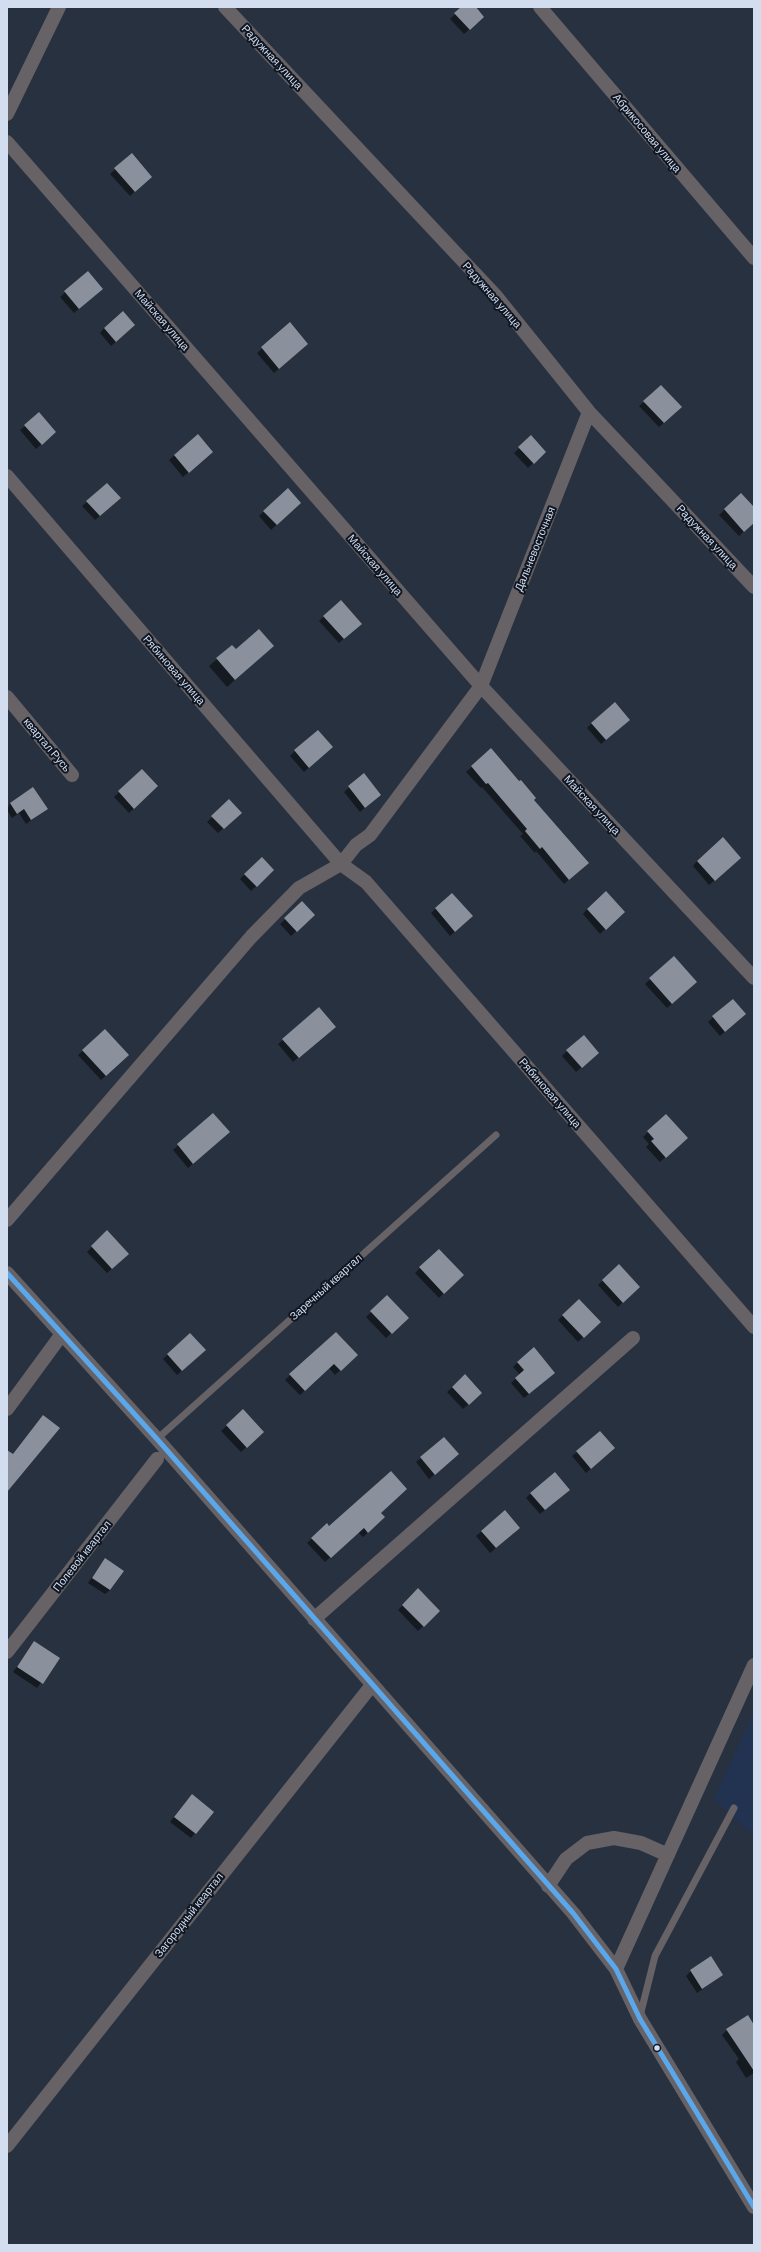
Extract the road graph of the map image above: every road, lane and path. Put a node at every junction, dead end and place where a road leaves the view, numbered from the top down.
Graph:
1 (60, 7) edge
2 (225, 7) edge
3 (540, 7) edge
4 (7, 114) edge
5 (7, 142) edge
6 (754, 258) edge
7 (589, 412) junction
8 (7, 476) edge
9 (754, 587) edge
10 (481, 686) junction
11 (7, 697) edge
12 (72, 775) dead end
13 (341, 864) junction
14 (754, 978) edge
15 (496, 1135) dead end
16 (7, 1220) edge
17 (7, 1273) edge
18 (754, 1327) edge
19 (62, 1334) junction
20 (633, 1338) dead end
21 (7, 1409) edge
22 (157, 1439) junction
23 (157, 1459) dead end
24 (314, 1619) junction
25 (7, 1652) edge
26 (754, 1665) edge
27 (372, 1685) junction
28 (734, 1808) dead end
29 (668, 1855) junction
30 (548, 1886) junction
31 (616, 1969) junction
32 (640, 2018) junction
33 (7, 2146) edge
34 (754, 2207) edge

1 - 4 street
2 - 7 street, Радужная улица
3 - 6 street, Абрикосовая улица
5 - 10 street, Майская улица
7 - 9 street, Радужная улица
7 - 10 street, Дальневосточная
8 - 13 street, Рябиновая улица
10 - 13 street
10 - 14 street, Майская улица
11 - 12 street, квартал Русь
13 - 16 street
13 - 18 street, Рябиновая улица
15 - 22 lane, Заречный квартал
17 - 19 street
19 - 21 street
19 - 22 street
20 - 24 street
22 - 24 street
23 - 25 street, Полевой квартал
24 - 27 street
26 - 29 street
27 - 30 street
27 - 33 street, Загородный квартал
28 - 32 lane
29 - 30 street
29 - 31 street
30 - 31 street
31 - 32 street
32 - 34 street

